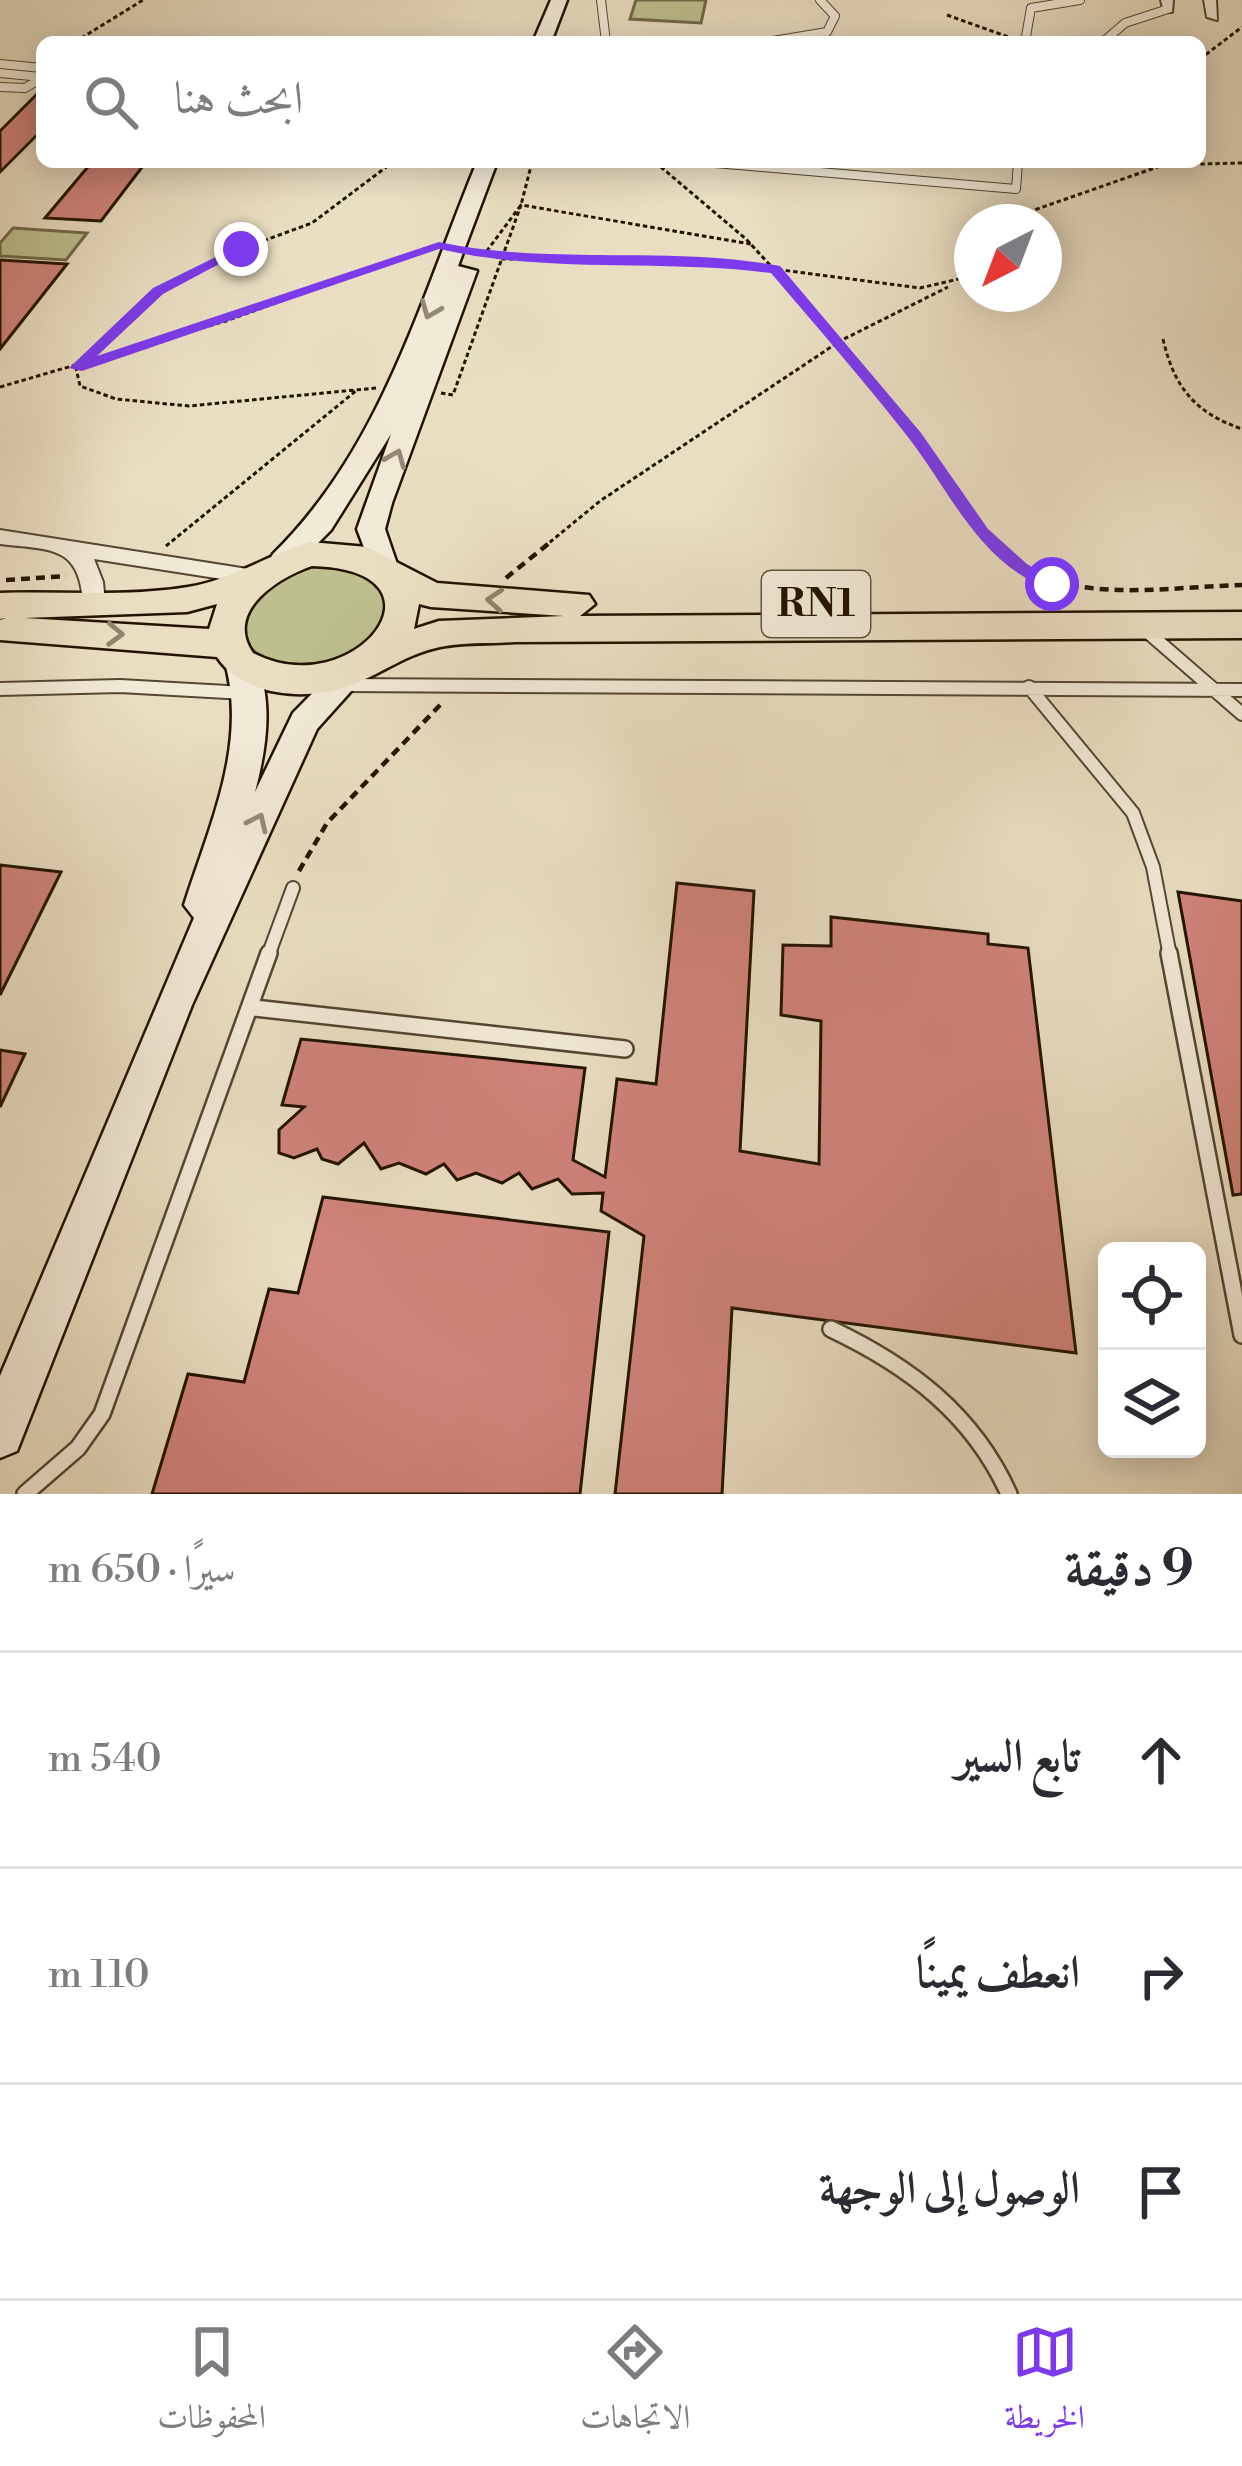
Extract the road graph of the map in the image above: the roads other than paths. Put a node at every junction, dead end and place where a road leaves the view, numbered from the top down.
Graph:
1 (559, 0) edge
2 (601, 0) edge
3 (820, 0) edge
4 (1079, 0) edge
5 (1210, 0) edge
6 (1168, 4) edge
7 (1213, 17) dead end
8 (544, 36) edge
9 (604, 36) edge
10 (803, 36) edge
11 (1026, 36) edge
12 (1110, 36) edge
13 (36, 68) edge
14 (0, 69) edge
15 (36, 76) edge
16 (36, 81) edge
17 (0, 87) edge
18 (487, 168) edge
19 (501, 168) edge
20 (758, 168) edge
21 (1018, 168) edge
22 (471, 250) junction
23 (410, 389) junction
24 (0, 537) edge
25 (68, 548) junction
26 (389, 572) junction
27 (261, 574) junction
28 (95, 589) junction
29 (1242, 602) edge
30 (0, 606) edge
31 (1242, 625) edge
32 (1142, 627) junction
33 (0, 629) edge
34 (241, 666) junction
35 (358, 669) junction
36 (1029, 687) junction
37 (0, 689) edge
38 (1211, 690) junction
39 (1242, 690) edge
40 (1242, 714) edge
41 (293, 888) dead end
42 (173, 1004) junction
43 (254, 1008) junction
44 (625, 1049) dead end
45 (831, 1329) dead end
46 (1242, 1335) edge
47 (0, 1434) edge
48 (26, 1494) edge
49 (1009, 1494) edge

1 - 8 main road
2 - 9 lane
3 - 10 lane
4 - 11 lane
5 - 7 street
6 - 12 lane
13 - 14 lane
14 - 15 lane
16 - 17 lane
18 - 22 main road
19 - 22 main road
20 - 21 lane
22 - 23 main road
26 -> 23 main road
23 - 27 main road
24 - 25 street
25 - 27 street
25 - 28 street
26 - 27 highway, RN1
29 -> 26 highway, RN1
26 - 35 highway
27 - 28 highway, RN1
27 - 34 highway
28 - 30 highway, RN1
31 - 32 highway, RN1
32 - 35 highway, RN1
32 - 38 lane
33 -> 34 highway, RN1
34 - 35 highway, RN1
34 - 37 lane
34 - 42 main road
35 - 36 lane
42 -> 35 main road
36 - 38 lane
36 - 46 lane
38 - 39 lane
38 - 40 lane
41 - 43 lane
42 - 47 main road
43 - 44 lane
43 - 48 lane
45 - 49 lane

